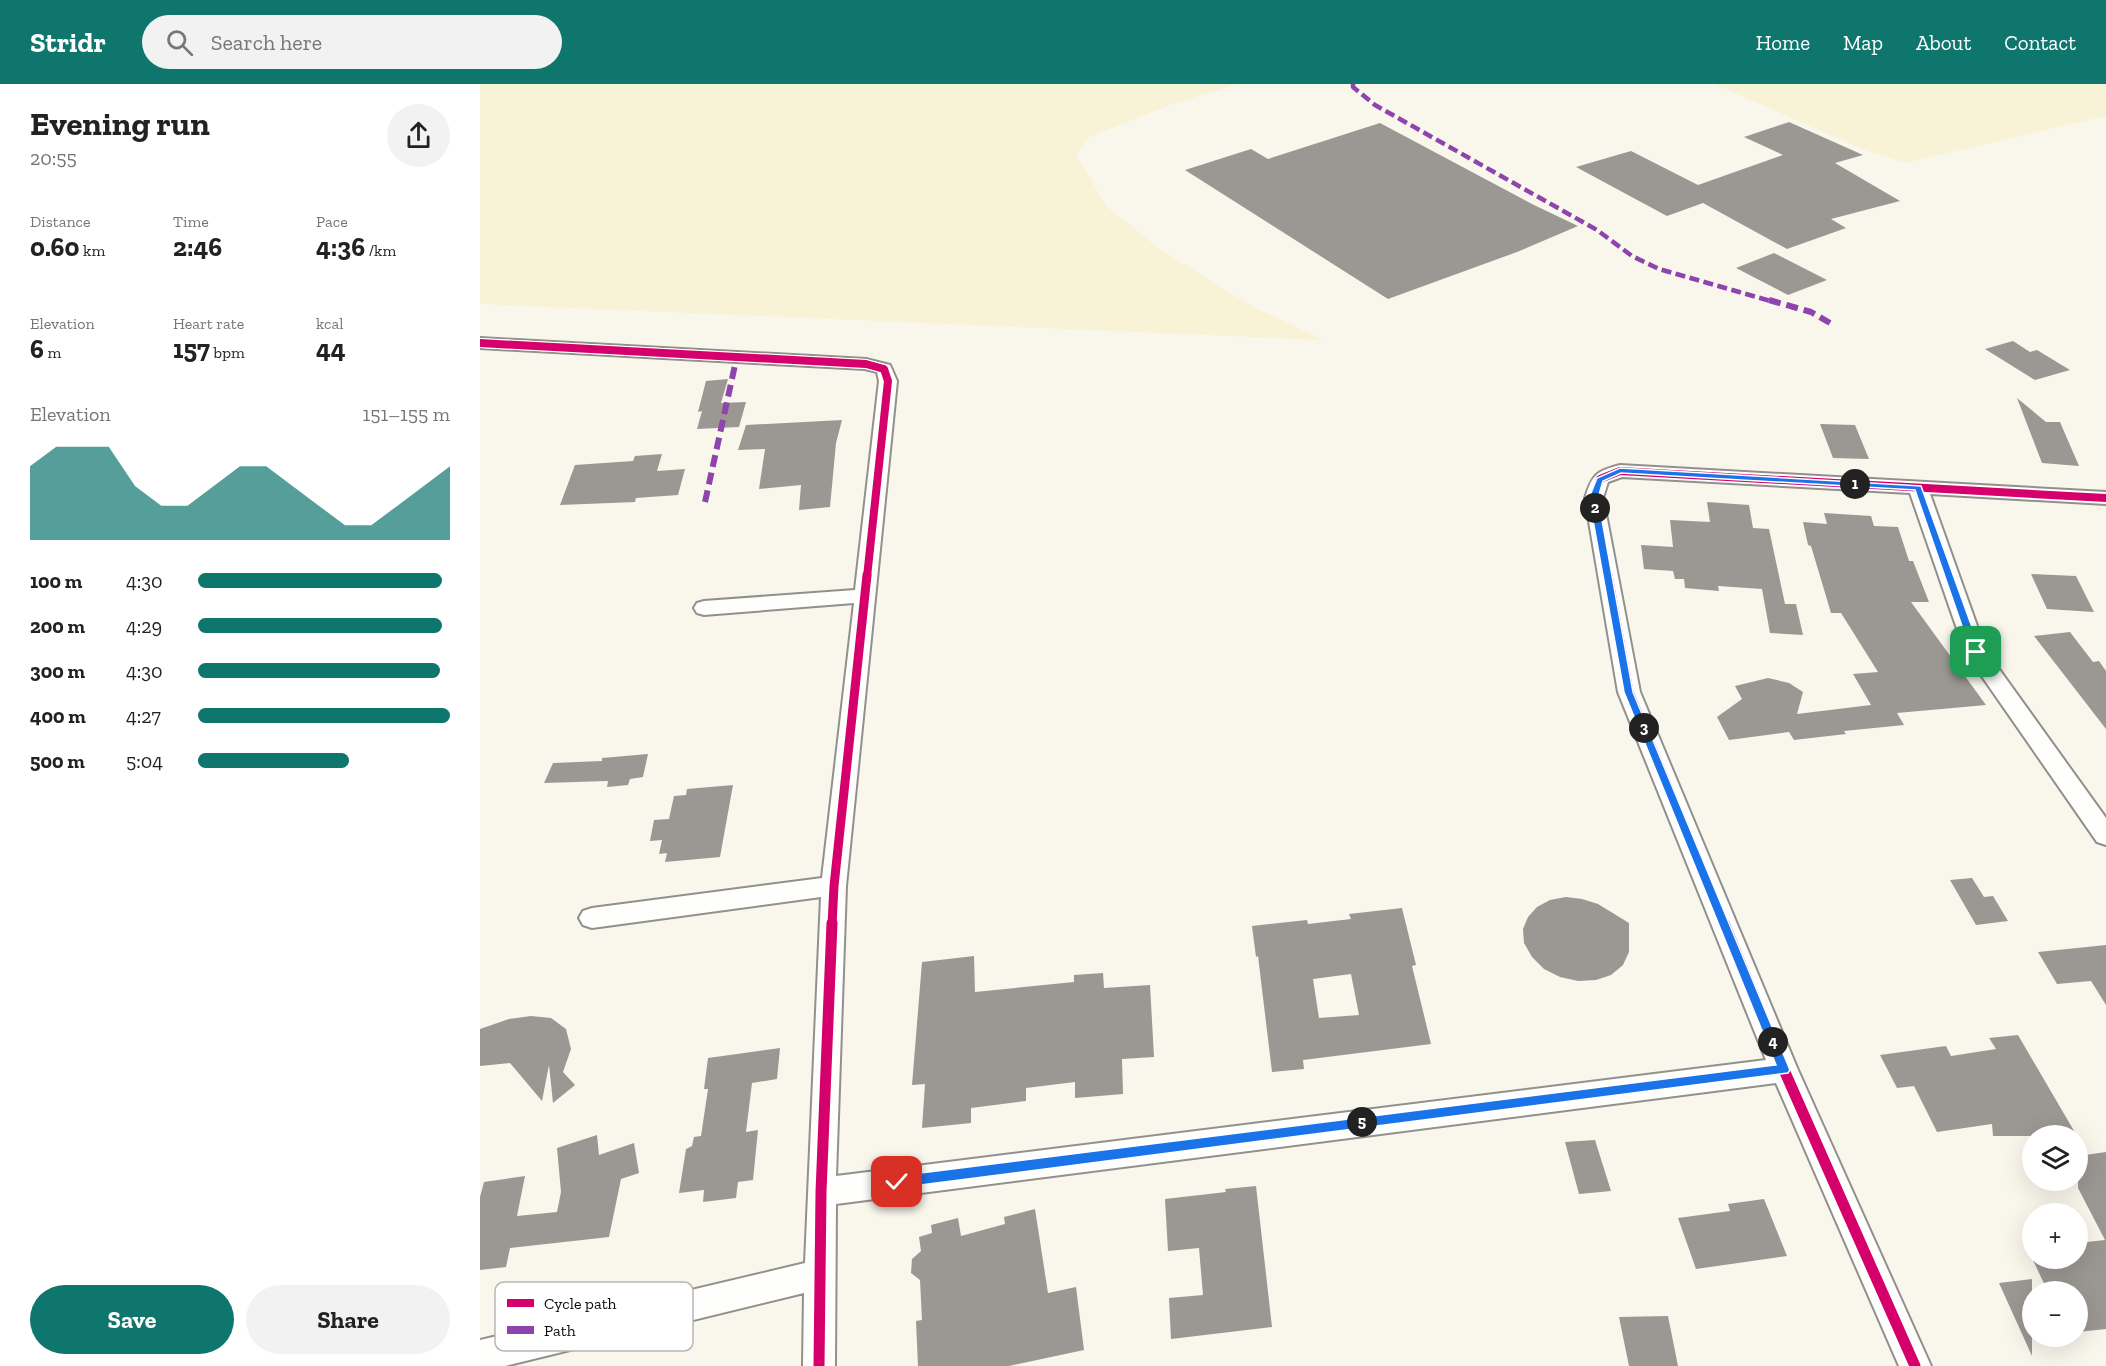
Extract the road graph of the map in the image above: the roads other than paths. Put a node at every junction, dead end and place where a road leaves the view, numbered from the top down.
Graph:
1 (480, 343) edge
2 (1918, 488) junction
3 (2106, 498) edge
4 (865, 596) junction
5 (704, 608) dead end
6 (2106, 836) edge
7 (834, 886) junction
8 (592, 918) dead end
9 (1784, 1070) junction
10 (820, 1192) junction
11 (819, 1275) junction
12 (693, 1305) edge
13 (501, 1351) edge
14 (480, 1356) edge
15 (819, 1366) edge
16 (1916, 1366) edge

1 - 4 street
2 - 3 street
2 - 6 street
2 - 9 street
4 - 5 street
4 - 7 street
7 - 8 street
7 - 10 street
9 - 10 street
9 - 16 street
10 - 11 street
11 - 12 street
11 - 15 street
13 - 14 street

